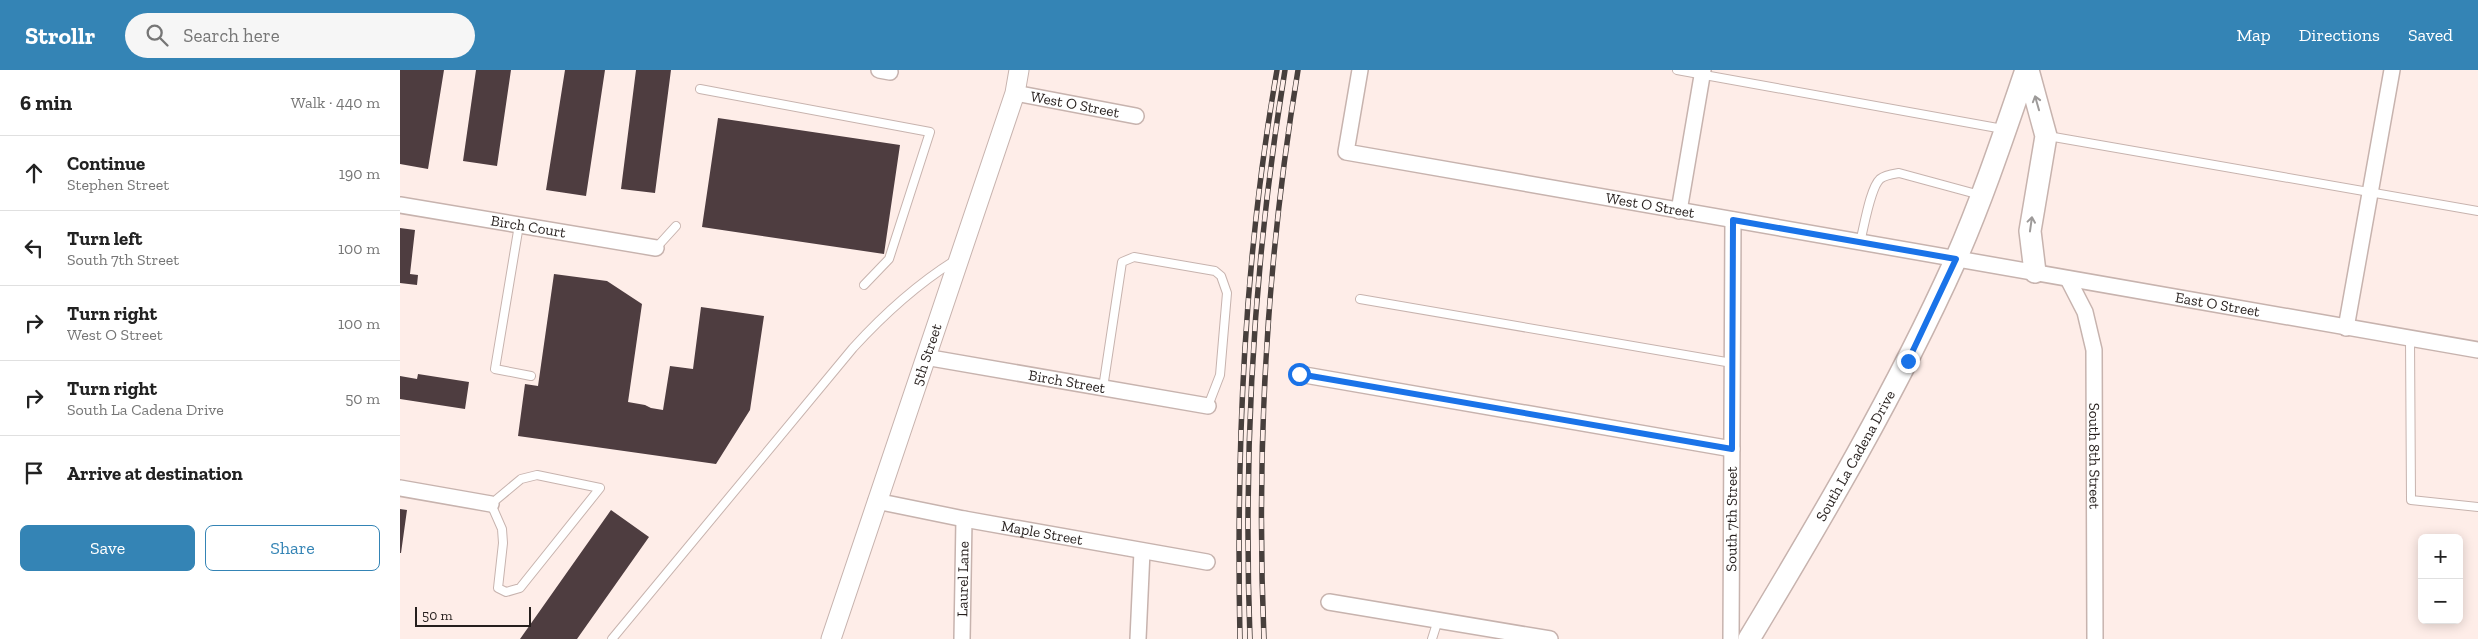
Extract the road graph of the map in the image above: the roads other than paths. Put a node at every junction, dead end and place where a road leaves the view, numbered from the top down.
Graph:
1 (1019, 70) edge
2 (1360, 70) edge
3 (1677, 70) edge
4 (2027, 70) edge
5 (2392, 70) edge
6 (1703, 72) edge
7 (700, 89) dead end
8 (1015, 93) junction
9 (1136, 116) dead end
10 (2005, 130) junction
11 (2046, 136) junction
12 (2370, 192) junction
13 (1980, 195) junction
14 (400, 205) edge
15 (1679, 211) junction
16 (2478, 211) edge
17 (1733, 220) junction
18 (519, 225) junction
19 (676, 226) dead end
20 (1860, 242) junction
21 (656, 248) joint
22 (960, 257) junction
23 (1956, 259) junction
24 (2035, 272) junction
25 (2068, 279) junction
26 (864, 284) dead end
27 (1360, 299) dead end
28 (2346, 328) junction
29 (2410, 338) junction
30 (2478, 350) edge
31 (925, 357) junction
32 (1732, 363) junction
33 (1299, 374) dead end
34 (532, 376) dead end
35 (1103, 388) junction
36 (1208, 406) joint
37 (1732, 449) junction
38 (400, 488) edge
39 (876, 501) junction
40 (491, 504) junction
41 (2478, 506) edge
42 (964, 519) junction
43 (1142, 551) junction
44 (1207, 562) dead end
45 (1329, 602) dead end
46 (1438, 620) junction
47 (1534, 638) edge
48 (612, 639) edge
49 (831, 639) edge
50 (962, 639) edge
51 (1138, 639) edge
52 (1432, 639) edge
53 (1550, 639) edge
54 (1731, 639) edge
55 (1749, 639) edge
56 (2095, 639) edge

1 - 8 street, 5th Street
2 - 15 street, West O Street
3 - 6 lane
4 - 10 main road, South La Cadena Drive
11 -> 4 main road
5 - 12 street
6 - 10 lane
6 - 15 street
7 - 26 lane
8 - 9 street, West O Street
8 - 22 street, 5th Street
10 - 13 main road, South La Cadena Drive
11 - 12 lane
24 -> 11 main road
12 - 16 lane
12 - 28 street
13 - 20 lane
13 - 23 main road, South La Cadena Drive
14 - 18 street, Birch Court
15 - 17 street, West O Street
17 - 20 street, West O Street
17 - 32 street, South 7th Street
18 - 21 street, Birch Court
18 - 34 lane
19 - 21 lane
20 - 23 street, West O Street
22 - 31 street, 5th Street
22 - 48 lane
23 - 24 street, East O Street
23 - 55 main road, South La Cadena Drive
24 - 25 street, East O Street
25 - 28 street, East O Street
25 - 56 street, South 8th Street
27 - 32 lane
28 - 29 street, East O Street
29 - 30 street, East O Street
29 - 41 lane
31 - 35 street, Birch Street
31 - 39 street, 5th Street
32 - 37 street, South 7th Street
33 - 37 street
35 - 36 street, Birch Street
35 - 36 lane
37 - 54 street, South 7th Street
38 - 40 street
39 - 42 street, Maple Street
39 - 49 street, 5th Street
40 - 40 lane
42 - 43 street, Maple Street
42 - 50 street, Laurel Lane
43 - 44 street, Maple Street
43 - 51 street
45 - 46 street
46 - 47 street
46 - 52 lane
47 - 53 street

